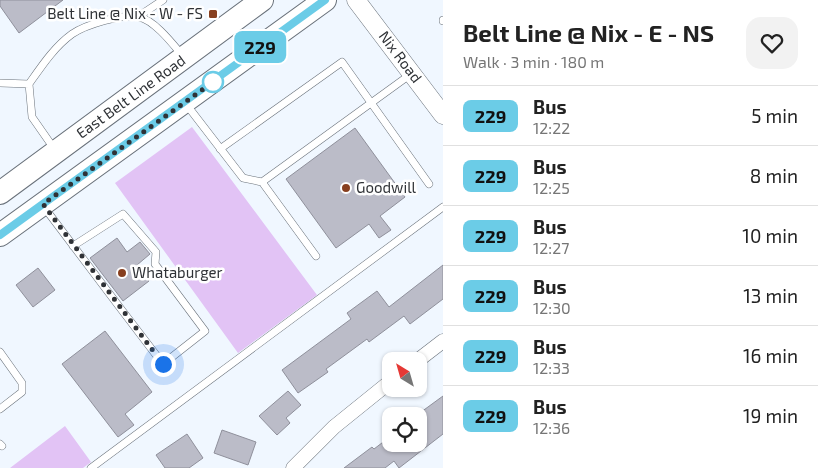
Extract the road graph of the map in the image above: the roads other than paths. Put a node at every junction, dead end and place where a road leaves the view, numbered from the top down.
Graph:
1 (163, 0) edge
2 (262, 0) edge
3 (325, 0) edge
4 (356, 0) edge
5 (139, 16) junction
6 (185, 57) junction
7 (412, 73) junction
8 (0, 83) edge
9 (28, 84) junction
10 (184, 102) junction
11 (370, 103) junction
12 (443, 115) edge
13 (220, 149) junction
14 (56, 152) junction
15 (262, 182) junction
16 (430, 184) dead end
17 (0, 193) edge
18 (43, 204) junction
19 (443, 207) edge
20 (0, 235) edge
21 (73, 246) junction
22 (316, 256) dead end
23 (443, 341) edge
24 (0, 352) edge
25 (428, 353) edge
26 (382, 388) edge
27 (0, 409) edge
28 (91, 468) edge
29 (293, 468) edge

1 - 5 lane
2 - 6 main road, East Belt Line Road
3 - 10 main road
4 - 7 street, Nix Road
5 - 6 lane
5 - 9 lane
6 - 14 main road, East Belt Line Road
7 - 11 lane
7 - 12 street, Nix Road
8 - 9 lane
9 - 14 lane
10 - 13 lane
10 - 18 main road
11 - 13 lane
11 - 15 lane
11 - 16 lane
13 - 15 lane
14 - 17 main road, East Belt Line Road
15 - 22 lane
18 - 20 main road
18 - 21 lane
19 - 28 lane
21 - 21 lane
23 - 25 street
24 - 27 lane
26 - 29 street

